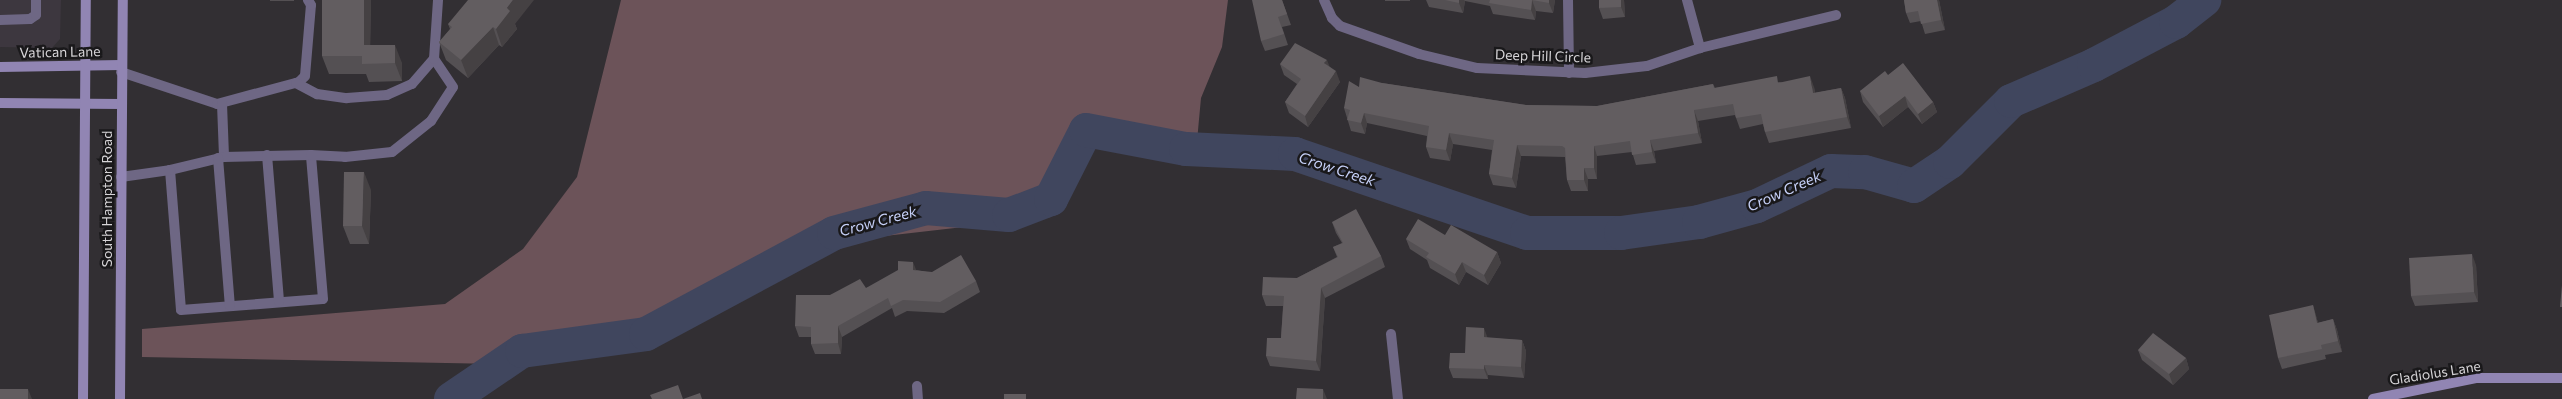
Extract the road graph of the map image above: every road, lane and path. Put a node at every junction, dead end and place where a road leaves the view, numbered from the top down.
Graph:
1 (36, 0) edge
2 (86, 0) edge
3 (123, 0) edge
4 (308, 0) edge
5 (438, 0) edge
6 (1324, 0) edge
7 (1568, 0) edge
8 (1686, 0) edge
9 (1836, 15) dead end
10 (0, 20) edge
11 (1700, 48) junction
12 (434, 59) junction
13 (86, 65) junction
14 (0, 67) edge
15 (122, 68) junction
16 (1569, 73) junction
17 (296, 83) junction
18 (0, 103) edge
19 (85, 104) junction
20 (122, 104) junction
21 (222, 104) junction
22 (267, 155) junction
23 (311, 155) junction
24 (221, 157) junction
25 (170, 170) junction
26 (121, 177) junction
27 (279, 302) junction
28 (230, 306) junction
29 (1391, 334) dead end
30 (2562, 378) edge
31 (917, 386) dead end
32 (83, 399) edge
33 (120, 399) edge
34 (918, 399) edge
35 (1398, 399) edge
36 (2373, 399) edge

1 - 10 street
2 - 13 main road, South Hampton Road
3 - 15 main road, South Hampton Road
4 - 17 street
5 - 12 street
6 - 16 street, Deep Hill Circle
7 - 16 street
8 - 11 street
9 - 11 street, Deep Hill Circle
11 - 16 street, Deep Hill Circle
12 - 17 street
12 - 23 street
13 - 14 main road, Vatican Lane
13 - 15 main road, Vatican Lane
13 - 19 main road, South Hampton Road
15 - 20 main road, South Hampton Road
15 - 21 street
17 - 21 street
18 - 19 main road
19 - 20 main road
19 - 32 main road, South Hampton Road
20 - 26 main road, South Hampton Road
21 - 24 street
22 - 23 street
22 - 24 street
22 - 27 street
23 - 27 street
24 - 25 street
24 - 28 street
25 - 26 street
25 - 28 street
26 - 33 main road, South Hampton Road
27 - 28 street
29 - 35 street
30 - 36 main road, Gladiolus Lane
31 - 34 street

